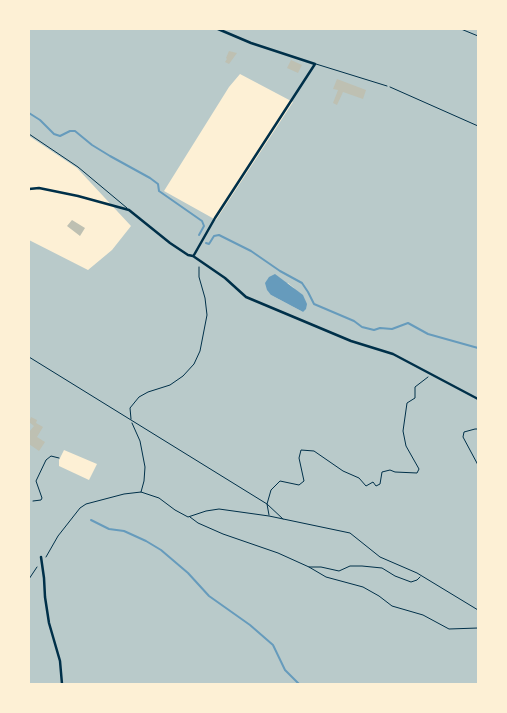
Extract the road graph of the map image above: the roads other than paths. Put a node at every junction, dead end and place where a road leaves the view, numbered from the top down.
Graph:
1 (218, 29) edge
2 (316, 64) junction
3 (387, 86) road end
4 (29, 134) edge
5 (29, 189) edge
6 (129, 210) junction
7 (193, 256) junction
8 (478, 399) edge
9 (60, 458) dead end
10 (33, 501) dead end
11 (41, 557) dead end
12 (62, 684) edge

1 - 2 street
2 - 3 lane
2 - 7 street
4 - 6 lane
5 - 6 street
6 - 7 street
7 - 8 street
9 - 10 lane
11 - 12 street

